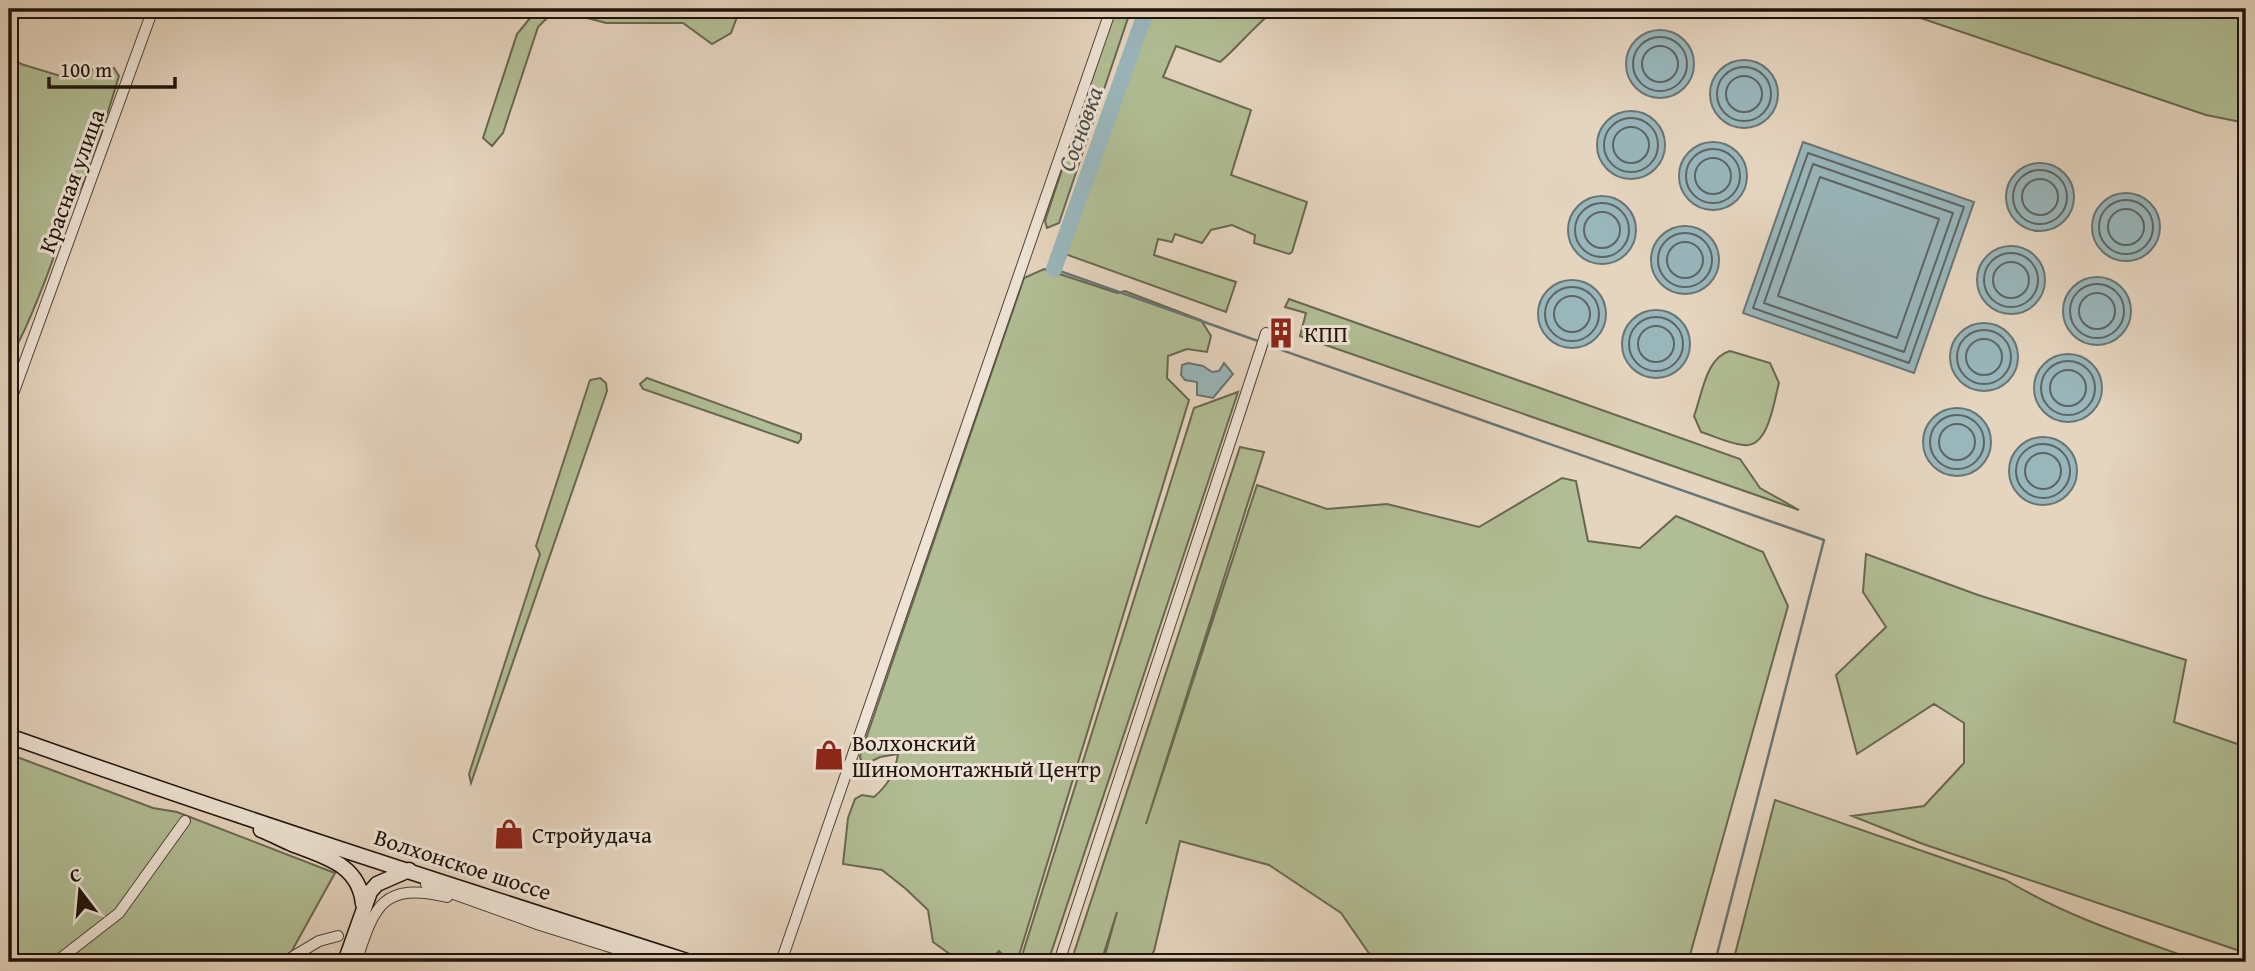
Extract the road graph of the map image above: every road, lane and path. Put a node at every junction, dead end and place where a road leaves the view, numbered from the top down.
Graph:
1 (153, 9) edge
2 (1111, 9) edge
3 (1266, 333) dead end
4 (9, 405) edge
5 (9, 736) edge
6 (220, 811) junction
7 (185, 821) dead end
8 (266, 831) junction
9 (404, 872) junction
10 (363, 904) junction
11 (493, 909) junction
12 (338, 936) dead end
13 (345, 958) edge
14 (56, 962) edge
15 (284, 962) edge
16 (356, 962) edge
17 (658, 962) edge
18 (690, 962) edge
19 (792, 962) edge
20 (1059, 962) edge

1 - 4 street, Красная улица
2 - 19 street
3 - 20 street
5 - 6 main road, Волхонское шоссе
6 - 8 main road, Волхонское шоссе
6 - 9 main road, Волхонское шоссе
7 - 14 street
8 - 9 street, Волхонское шоссе
8 - 10 main road
9 - 10 main road
9 - 11 street, Волхонское шоссе
9 - 18 main road, Волхонское шоссе
10 - 13 main road
11 - 16 street
11 - 17 street, Волхонское шоссе
12 - 15 street

